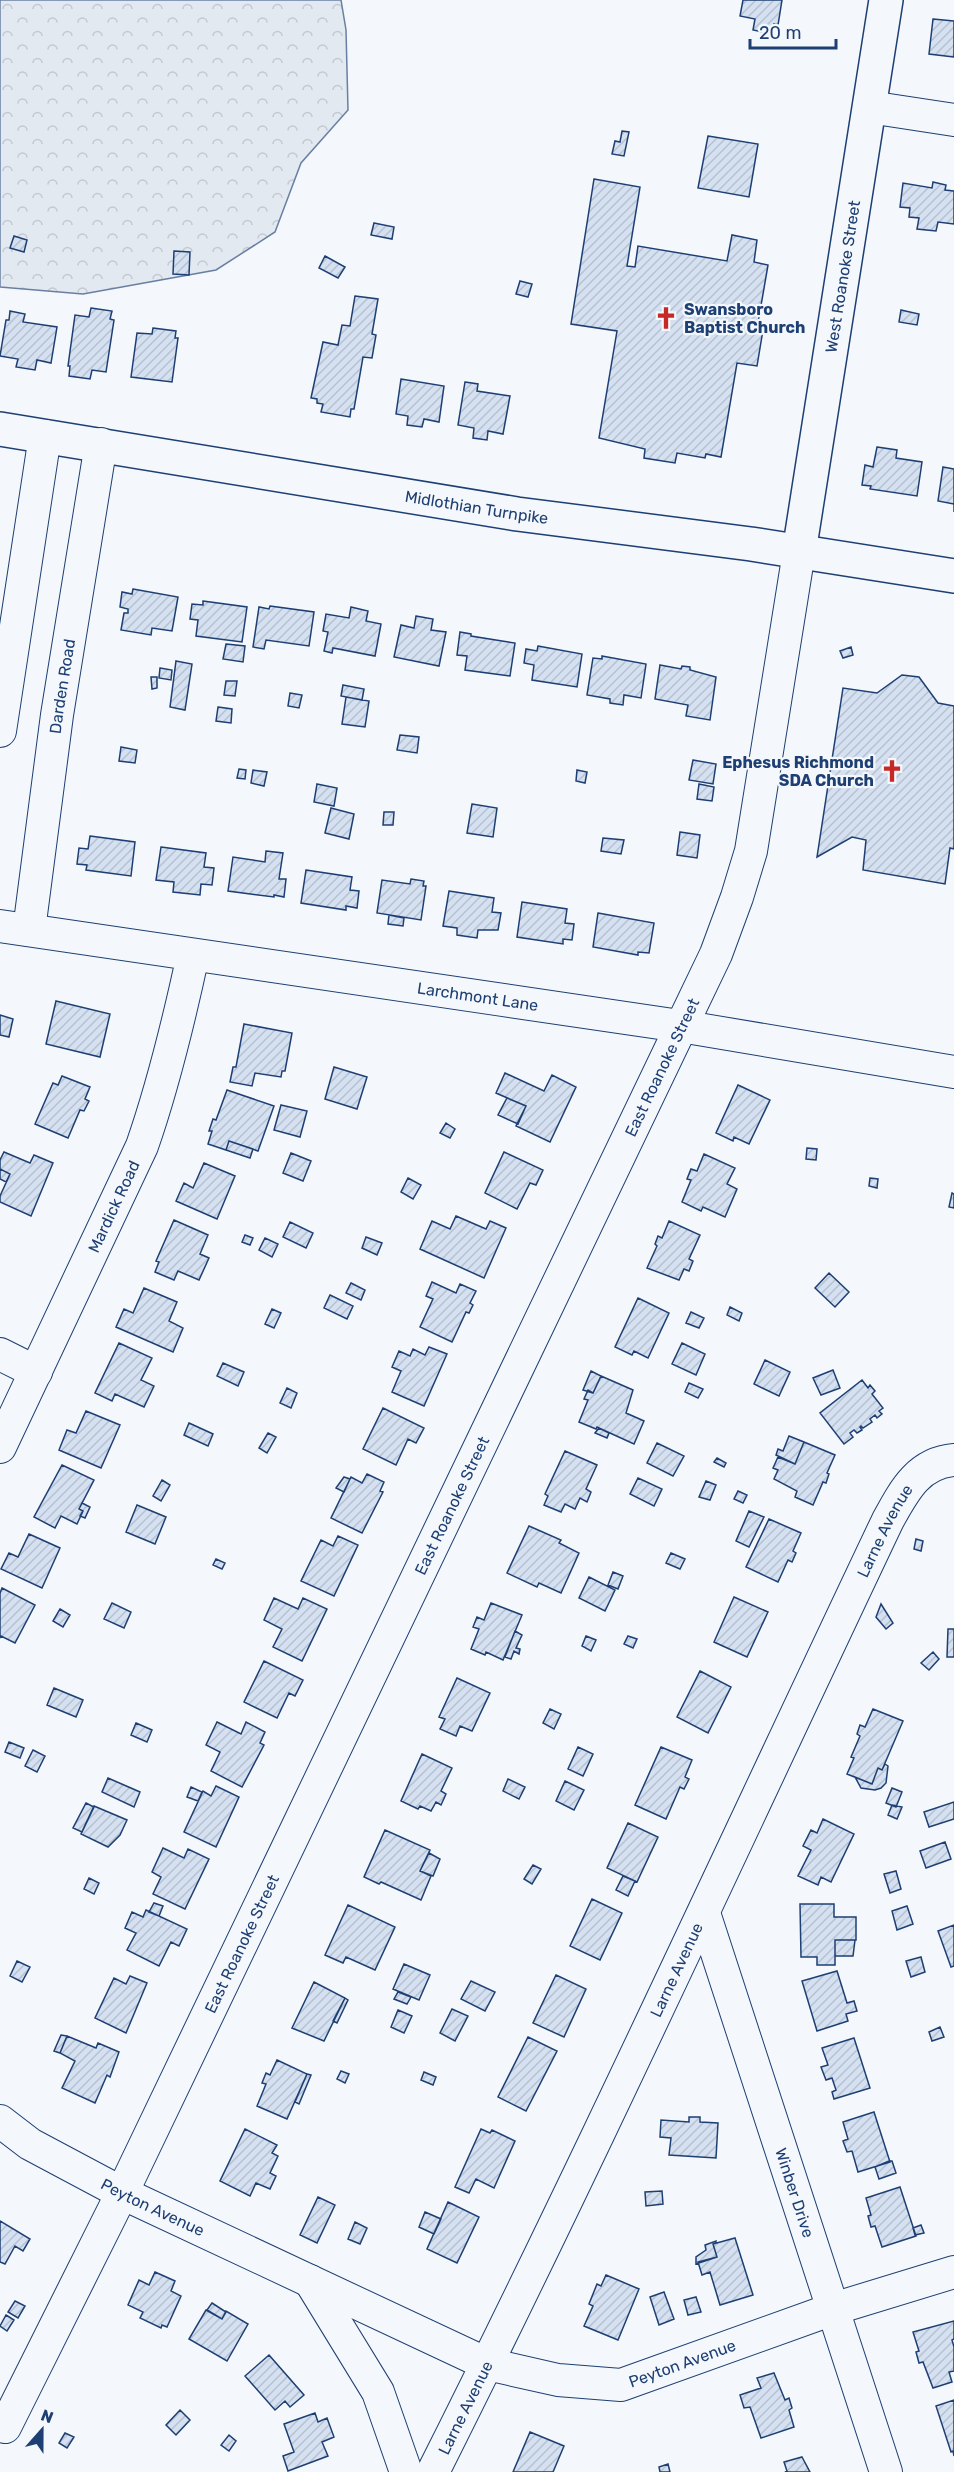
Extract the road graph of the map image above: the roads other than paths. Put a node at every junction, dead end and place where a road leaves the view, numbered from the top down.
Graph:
1 (886, 0) edge
2 (869, 108) junction
3 (954, 120) edge
4 (0, 429) edge
5 (45, 436) junction
6 (101, 444) junction
7 (799, 552) junction
8 (954, 576) edge
9 (0, 731) edge
10 (14, 928) edge
11 (193, 955) junction
12 (680, 1026) junction
13 (954, 1072) edge
14 (0, 1354) edge
15 (36, 1372) junction
16 (0, 1447) edge
17 (954, 1460) edge
18 (704, 1913) junction
19 (0, 2121) edge
20 (122, 2193) junction
21 (954, 2272) edge
22 (310, 2281) junction
23 (833, 2309) junction
24 (487, 2364) junction
25 (5, 2427) dead end
26 (406, 2472) edge
27 (433, 2472) edge
28 (886, 2472) edge

1 - 2 main road, West Roanoke Street
2 - 3 street
2 - 7 main road, West Roanoke Street
4 - 5 main road, Midlothian Turnpike
5 - 6 main road, Midlothian Turnpike
5 - 9 street
6 - 7 main road, Midlothian Turnpike
6 - 10 street, Darden Road
7 - 8 main road, Midlothian Turnpike
7 - 12 street, East Roanoke Street
10 - 11 street, Larchmont Lane
11 - 12 street, Larchmont Lane
11 - 15 street, Mardick Road
12 - 13 street, Larchmont Lane
12 - 20 street, East Roanoke Street
14 - 15 street
15 - 16 street, Mardick Road
17 - 18 street, Larne Avenue
18 - 23 street, Winber Drive
18 - 24 street, Larne Avenue
19 - 20 street, Peyton Avenue
20 - 22 street, Peyton Avenue
20 - 25 street, East Roanoke Street
21 - 23 street, Peyton Avenue
22 - 24 street, Peyton Avenue
22 - 26 street
23 - 24 street, Peyton Avenue
23 - 28 street, Winber Drive
24 - 27 street, Larne Avenue

